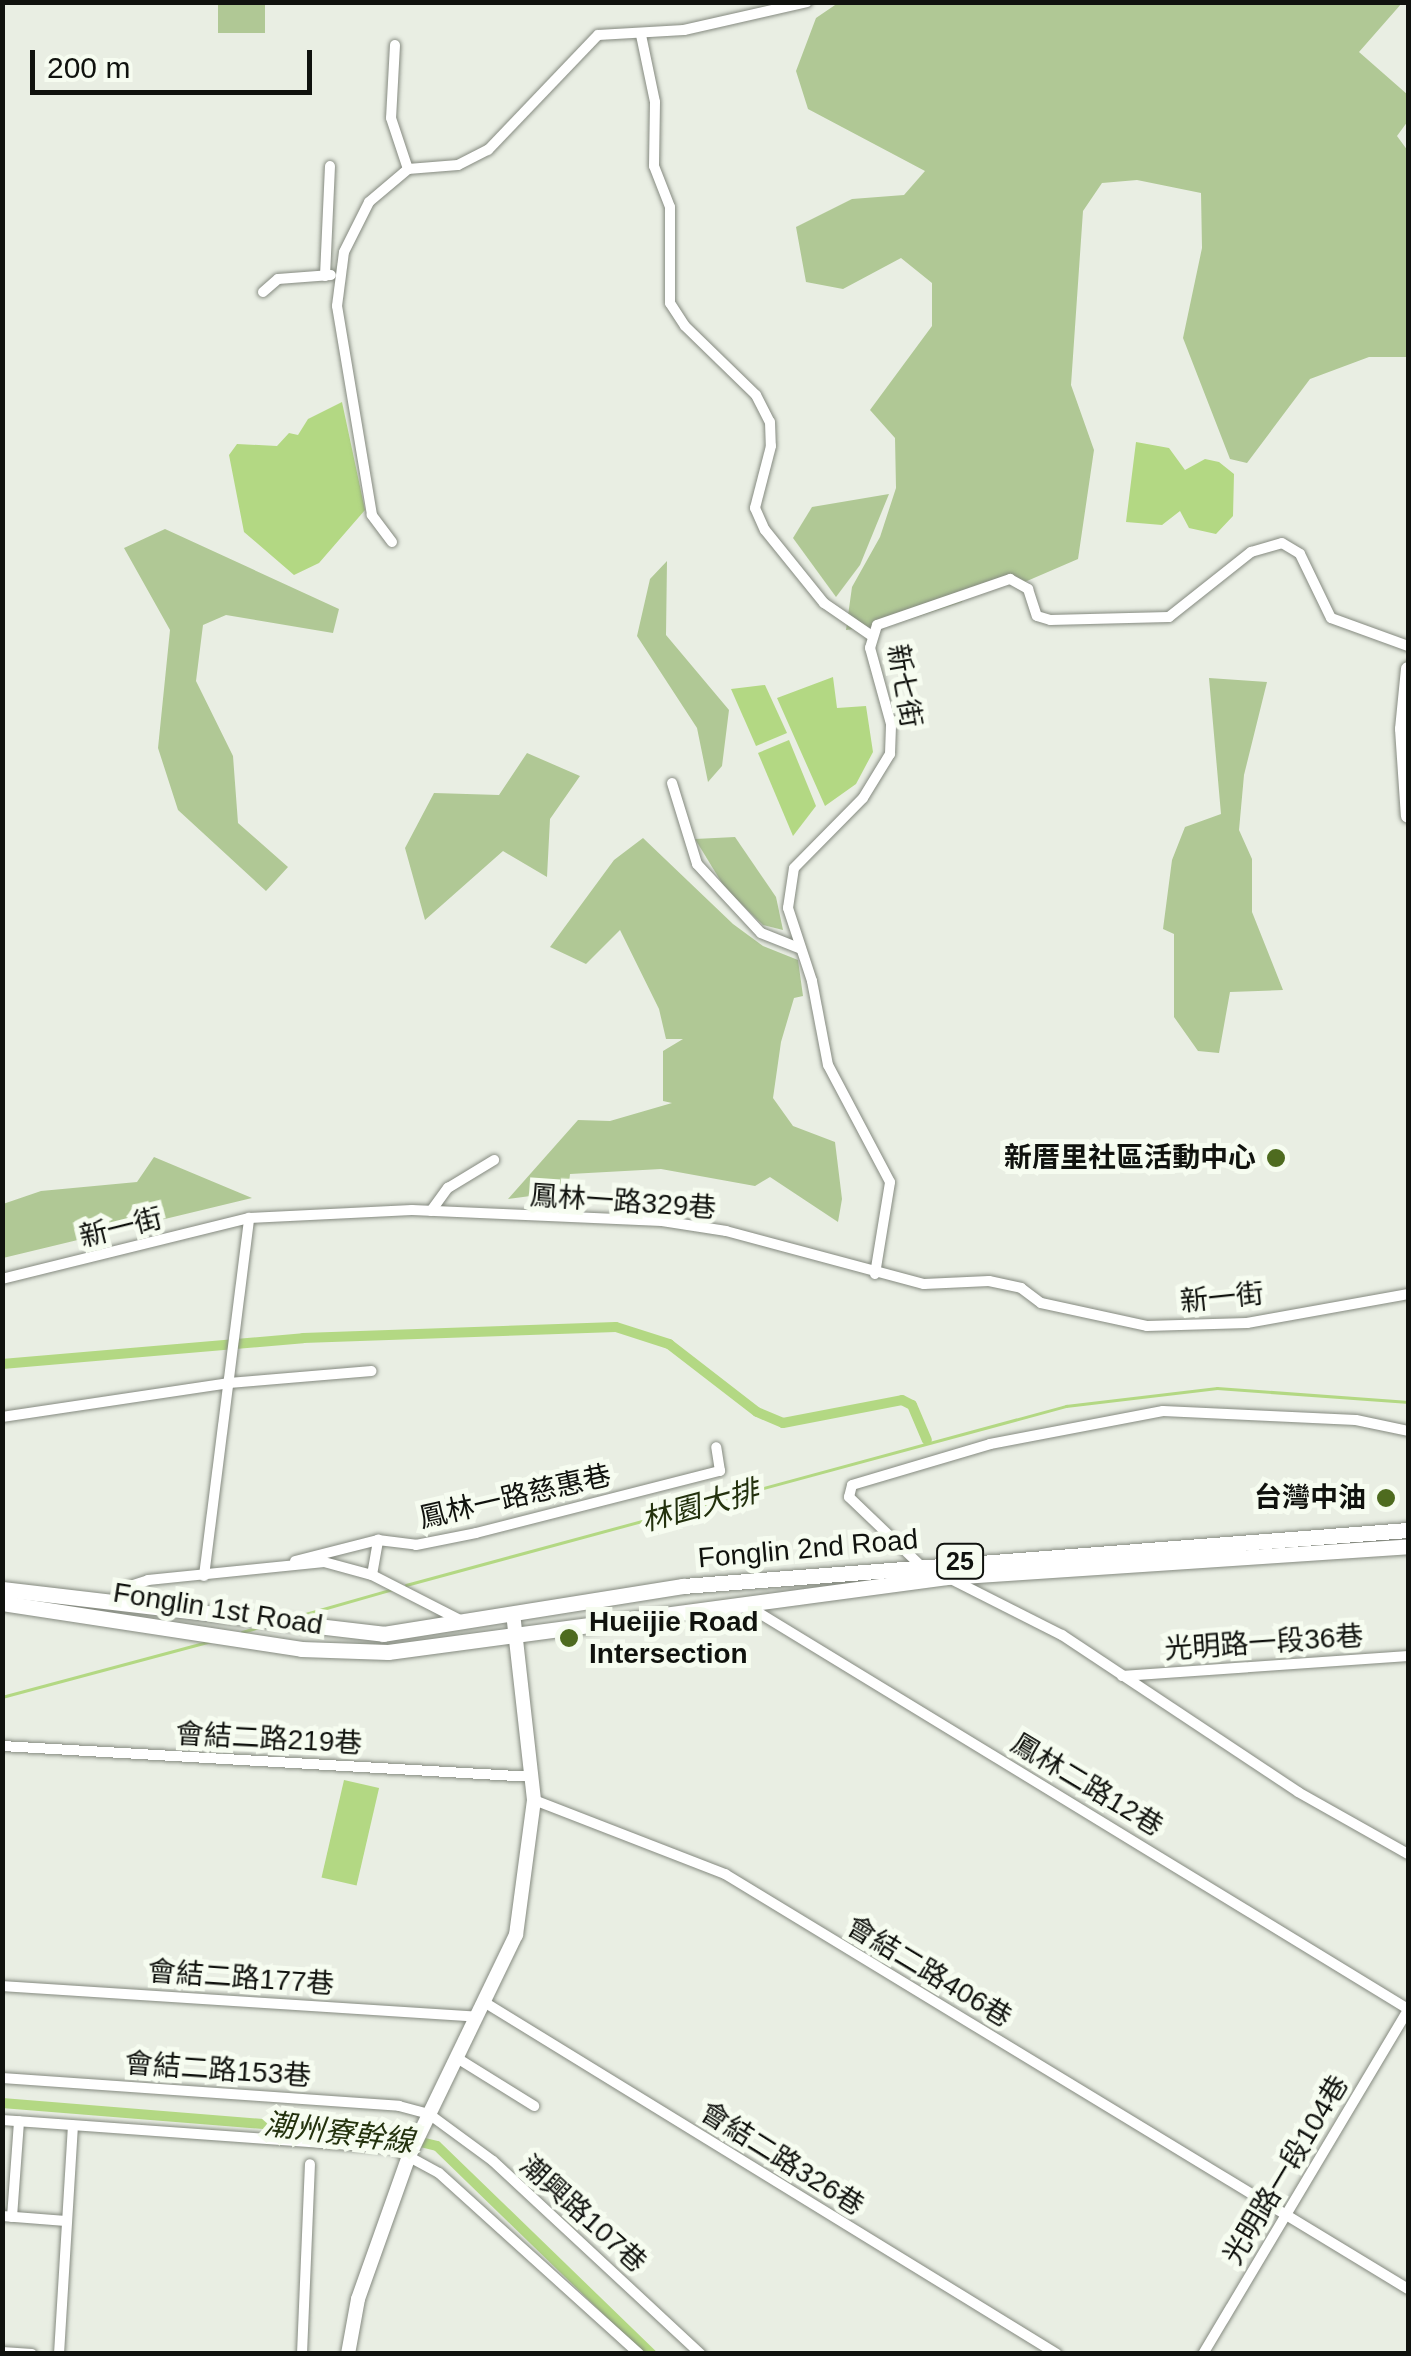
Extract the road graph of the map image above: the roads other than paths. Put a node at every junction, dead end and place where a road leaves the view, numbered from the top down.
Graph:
1 (807, 2) edge
2 (641, 35) junction
3 (394, 45) dead end
4 (330, 166) dead end
5 (408, 169) junction
6 (342, 273) junction
7 (325, 276) junction
8 (263, 292) dead end
9 (392, 542) dead end
10 (872, 636) junction
11 (1408, 646) edge
12 (1408, 670) edge
13 (672, 784) dead end
14 (1408, 816) edge
15 (801, 949) junction
16 (494, 1160) dead end
17 (431, 1211) junction
18 (249, 1218) junction
19 (875, 1274) junction
20 (2, 1279) edge
21 (1408, 1294) edge
22 (1041, 1303) joint
23 (371, 1371) dead end
24 (229, 1383) junction
25 (2, 1416) edge
26 (1408, 1431) edge
27 (716, 1447) dead end
28 (1408, 1530) edge
29 (378, 1540) junction
30 (1408, 1546) edge
31 (295, 1561) junction
32 (919, 1564) junction
33 (372, 1575) junction
34 (204, 1576) junction
35 (947, 1577) junction
36 (2, 1589) edge
37 (742, 1601) junction
38 (2, 1603) edge
39 (110, 1611) junction
40 (514, 1614) junction
41 (462, 1622) junction
42 (516, 1635) junction
43 (1408, 1656) edge
44 (1122, 1676) junction
45 (2, 1746) edge
46 (533, 1777) junction
47 (534, 1800) junction
48 (1408, 1854) edge
49 (2, 1986) edge
50 (484, 2002) junction
51 (1408, 2010) edge
52 (478, 2018) junction
53 (457, 2058) junction
54 (2, 2078) edge
55 (534, 2106) dead end
56 (428, 2116) junction
57 (2, 2120) edge
58 (19, 2122) junction
59 (73, 2125) junction
60 (410, 2154) junction
61 (310, 2164) dead end
62 (1285, 2215) junction
63 (7, 2216) edge
64 (66, 2221) junction
65 (1408, 2289) edge
66 (2, 2352) edge
67 (32, 2354) edge
68 (59, 2354) edge
69 (302, 2354) edge
70 (348, 2354) edge
71 (639, 2354) edge
72 (702, 2354) edge
73 (1057, 2354) edge
74 (1203, 2354) edge

1 - 2 street
2 - 5 street
2 - 10 street
3 - 5 street
4 - 7 street
5 - 6 street
6 - 7 street
6 - 9 street
7 - 8 street
10 - 11 street, 新七街
10 - 15 street, 新七街
12 - 14 street
13 - 15 street
15 - 19 street, 新七街
16 - 17 street
17 - 18 street, 鳳林一路329巷
17 - 19 street, 鳳林一路329巷
18 - 20 street, 新一街
18 - 24 street
19 - 22 street, 鳳林一路329巷
21 - 22 street, 新一街
23 - 24 street
24 - 25 street
24 - 34 street
26 - 32 street
27 - 29 street, 鳳林一路慈惠巷
28 - 32 main road, Fonglin 2nd Road / 25
29 - 31 street, 鳳林一路慈惠巷
29 - 33 street
30 - 35 main road, Fonglin 2nd Road / 25
31 - 33 street
31 - 34 street
32 - 40 main road, Fonglin 2nd Road / 25
33 - 41 street
34 - 39 street
35 - 37 main road, Fonglin 2nd Road / 25
35 - 44 street
36 - 39 main road, Fonglin 1st Road / 25
37 - 42 main road, Fonglin 2nd Road / 25
37 - 51 street, 鳳林二路12巷
38 - 39 main road, Fonglin 1st Road / 25
39 - 41 main road, Fonglin 1st Road / 25
39 - 42 main road, Fonglin 1st Road / 25
40 - 41 main road, 25
40 - 42 street
42 - 46 street
43 - 44 street, 光明路一段36巷
44 - 48 street
45 - 46 street, 會結二路219巷
46 - 47 street
47 - 50 street
47 - 62 street, 會結二路406巷
49 - 52 street, 會結二路177巷
50 - 52 street
50 - 73 street, 會結二路326巷
51 - 62 street, 光明路一段104巷
52 - 53 street
53 - 55 street
53 - 56 street
54 - 56 street, 會結二路153巷
56 - 60 street
56 - 72 street, 潮興路107巷
57 - 58 street
58 - 59 street
58 - 63 street
59 - 60 street
59 - 64 street
60 - 70 street
60 - 71 street
61 - 69 street
62 - 65 street, 會結二路406巷
62 - 74 street, 光明路一段104巷
63 - 64 street
64 - 68 street
66 - 67 street

